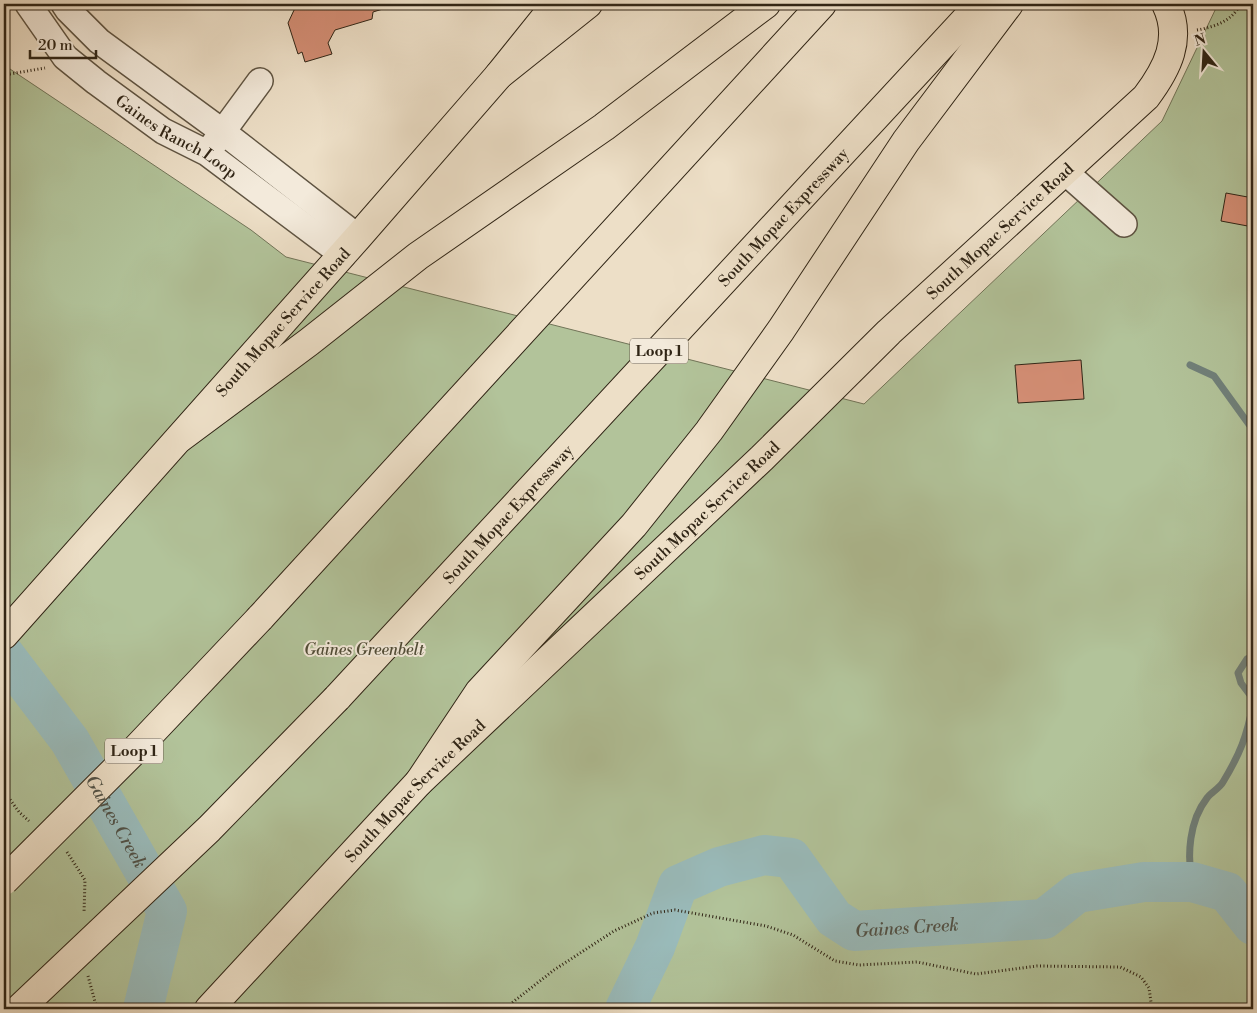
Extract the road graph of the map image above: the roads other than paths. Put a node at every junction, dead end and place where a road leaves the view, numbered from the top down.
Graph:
1 (28, 4) edge
2 (64, 4) edge
3 (556, 4) edge
4 (588, 4) edge
5 (766, 4) edge
6 (822, 4) edge
7 (980, 4) edge
8 (1009, 4) edge
9 (1166, 4) edge
10 (500, 74) junction
11 (260, 81) dead end
12 (223, 132) junction
13 (207, 153) junction
14 (1064, 171) junction
15 (1124, 224) dead end
16 (350, 246) junction
17 (180, 438) junction
18 (4, 635) edge
19 (419, 782) junction
20 (4, 881) edge
21 (19, 1009) edge
22 (209, 1009) edge

1 - 13 street, Gaines Ranch Loop
2 - 12 street, Gaines Ranch Loop
3 - 10 main road, South Mopac Service Road
4 - 10 main road
5 - 17 main road
6 - 20 main road, Loop 1, bridge
7 - 21 main road, South Mopac Expressway / Loop 1, bridge
8 - 19 main road
9 - 14 main road, South Mopac Service Road
10 - 16 main road, South Mopac Service Road
11 - 12 street
12 - 13 street
12 - 16 street, Gaines Ranch Loop
13 - 16 street, Gaines Ranch Loop
14 - 15 street
14 - 19 main road, South Mopac Service Road
16 - 17 main road, South Mopac Service Road
17 - 18 main road, South Mopac Service Road
19 - 22 main road, South Mopac Service Road

